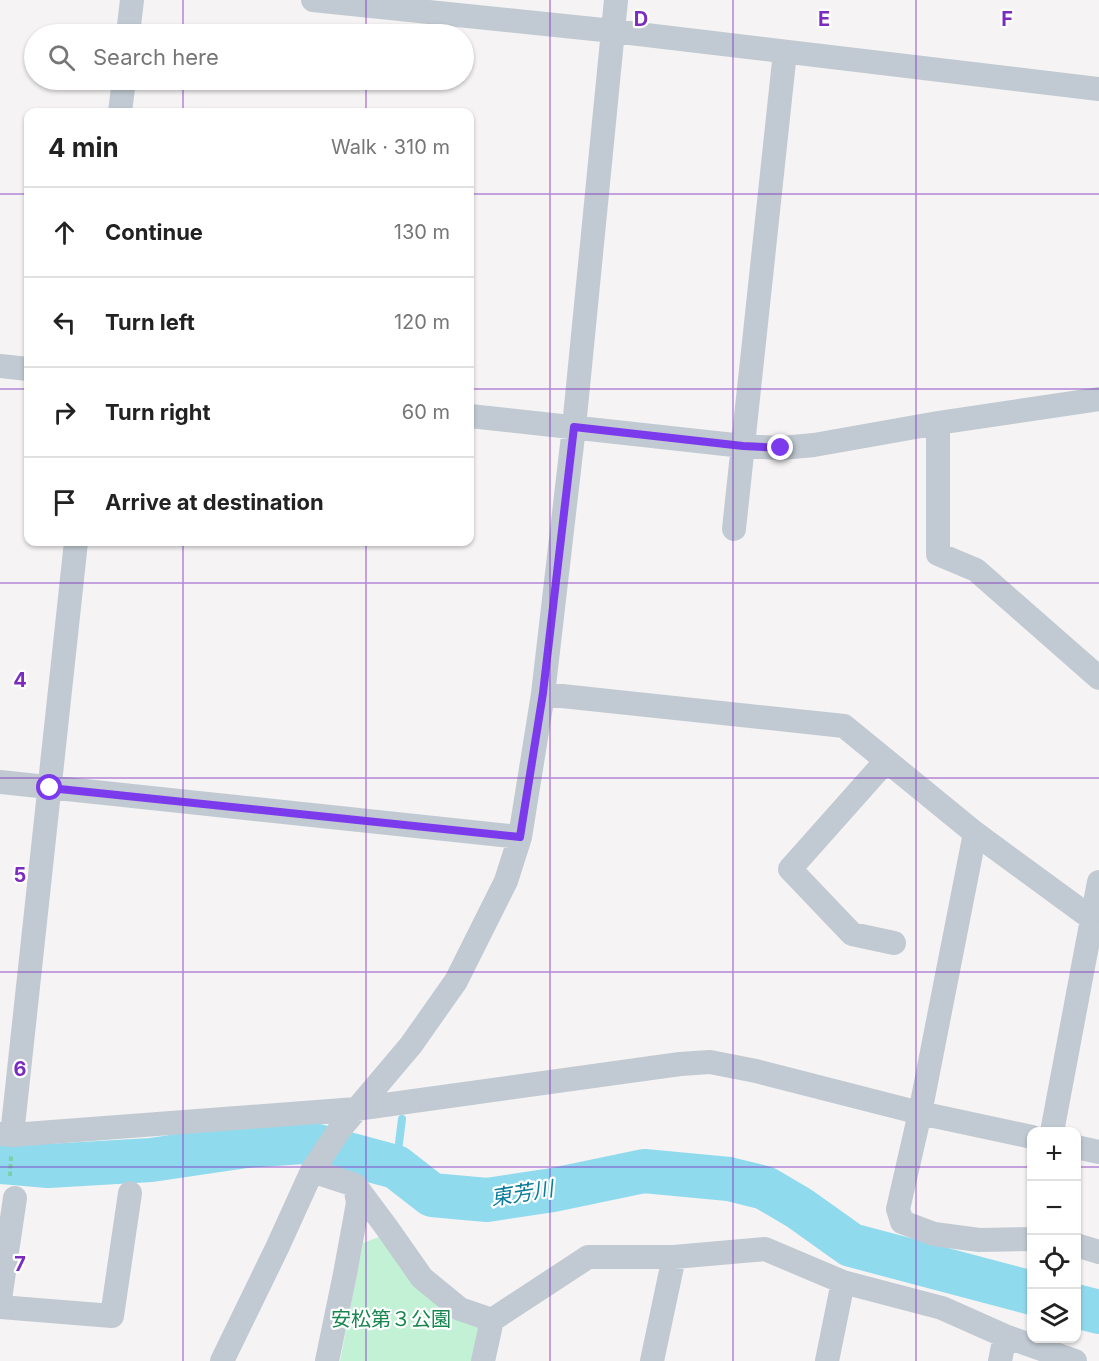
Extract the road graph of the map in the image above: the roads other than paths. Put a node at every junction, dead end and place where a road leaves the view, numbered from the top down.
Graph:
1 (132, 0) edge
2 (313, 0) edge
3 (616, 0) edge
4 (129, 24) edge
5 (613, 31) junction
6 (785, 51) junction
7 (1099, 89) edge
8 (123, 90) edge
9 (120, 108) edge
10 (0, 366) edge
11 (24, 369) edge
12 (1099, 399) edge
13 (474, 416) edge
14 (938, 423) junction
15 (574, 427) junction
16 (743, 446) junction
17 (734, 529) dead end
18 (76, 546) edge
19 (1099, 678) edge
20 (543, 693) junction
21 (886, 761) junction
22 (0, 782) edge
23 (50, 788) junction
24 (975, 833) junction
25 (520, 837) junction
26 (1099, 882) edge
27 (1091, 918) junction
28 (894, 943) dead end
29 (356, 1109) junction
30 (920, 1113) junction
31 (1053, 1127) edge
32 (1027, 1136) edge
33 (8, 1139) edge
34 (1081, 1148) edge
35 (1099, 1152) edge
36 (315, 1166) junction
37 (355, 1185) junction
38 (13, 1189) road end
39 (130, 1193) dead end
40 (1027, 1239) edge
41 (1081, 1246) edge
42 (1099, 1252) edge
43 (674, 1257) junction
44 (843, 1282) junction
45 (0, 1299) edge
46 (0, 1307) edge
47 (492, 1320) junction
48 (1005, 1336) junction
49 (222, 1361) edge
50 (327, 1361) edge
51 (483, 1361) edge
52 (652, 1361) edge
53 (827, 1361) edge
54 (1000, 1361) edge
55 (1075, 1361) edge

1 - 4 street
2 - 5 street
3 - 5 street
5 - 6 street
5 - 15 street
6 - 7 street
6 - 16 street
8 - 9 street
10 - 11 street
12 - 14 street
13 - 15 street
14 - 16 street
14 - 19 street
15 - 16 street
15 - 20 street
16 - 17 street
18 - 23 street
20 - 21 street
20 - 25 street
21 - 24 street
21 - 28 street
22 - 23 street
23 - 25 street
23 - 33 street
24 - 27 street
24 - 30 street
25 - 29 street
26 - 27 street
27 - 31 street
29 - 30 street
29 - 33 street
29 - 36 street
30 - 32 street
30 - 40 street
34 - 35 street
36 - 37 street
36 - 49 street
37 - 47 street
37 - 50 street
38 - 45 street
39 - 46 street
41 - 42 street
43 - 44 street
43 - 47 street
43 - 52 street
44 - 48 street
44 - 53 street
47 - 51 street
48 - 54 street
48 - 55 street

